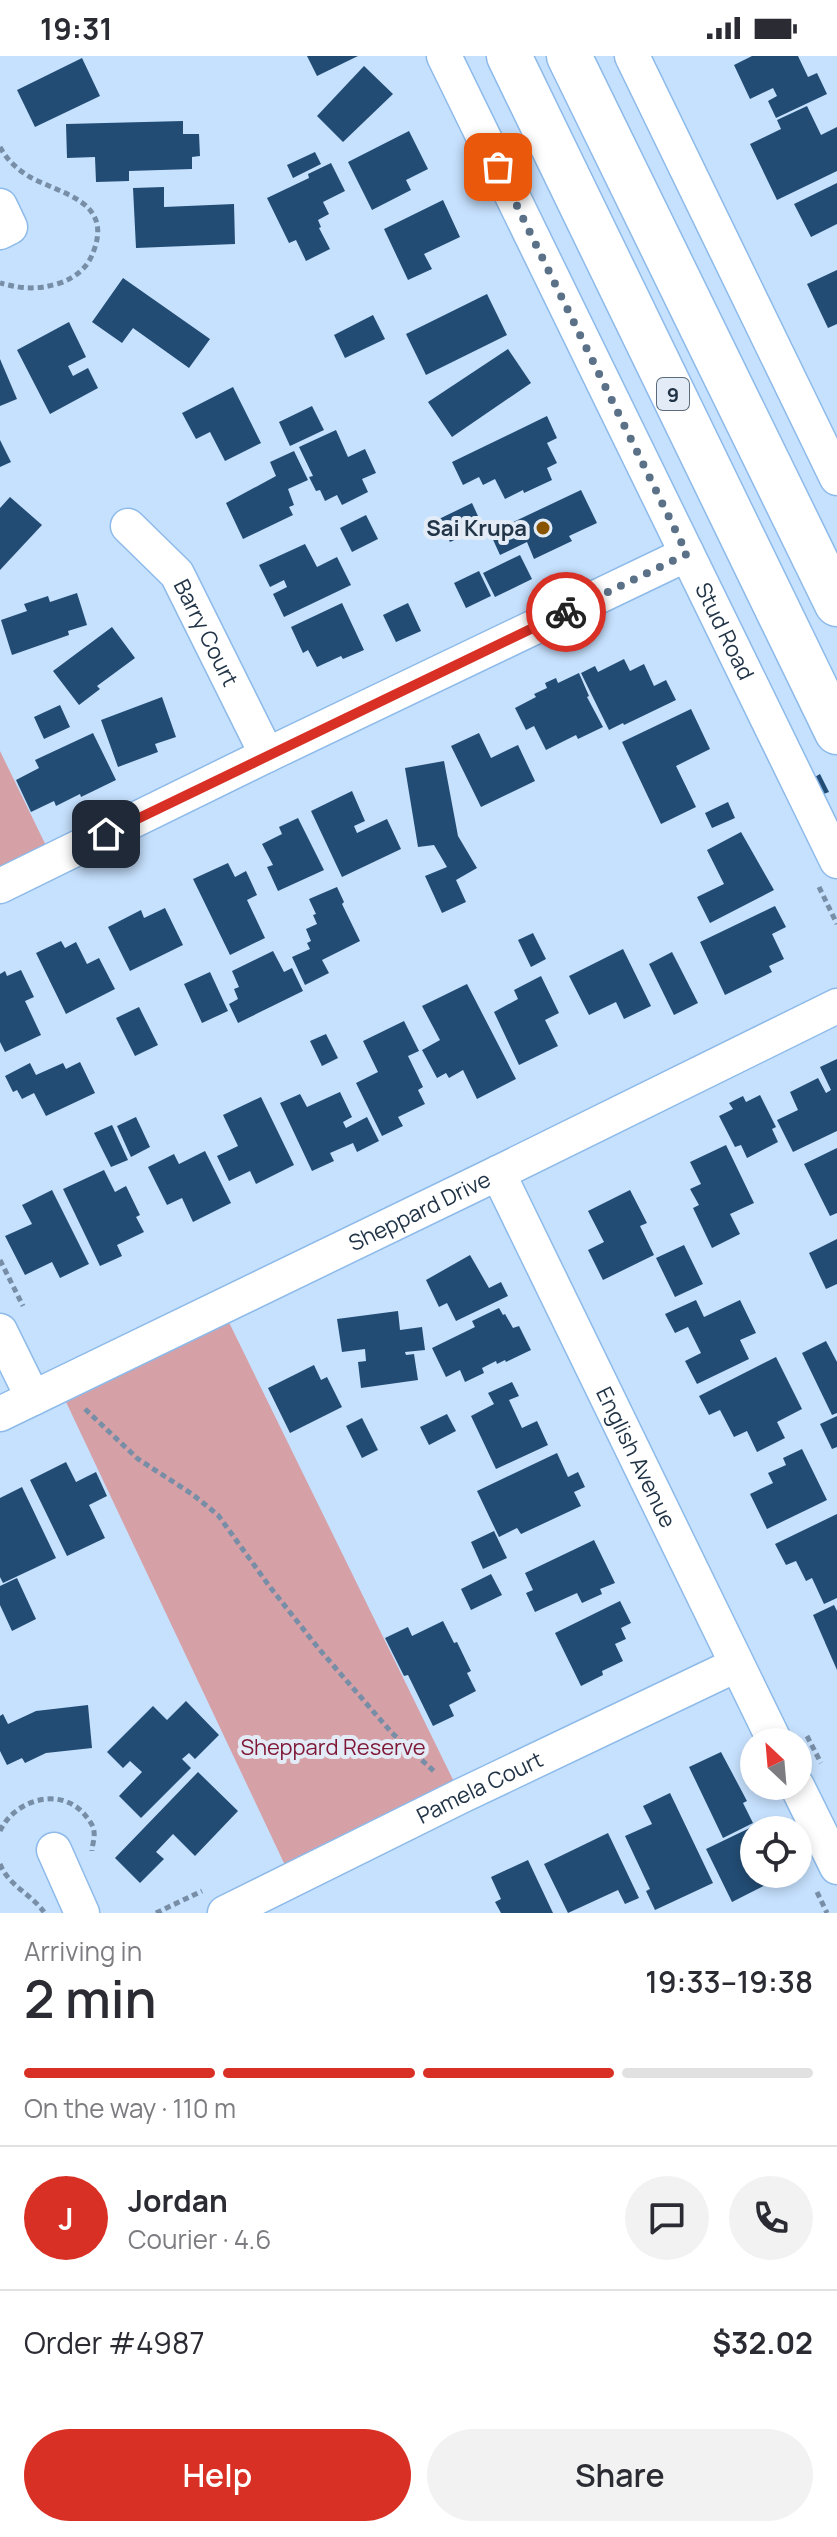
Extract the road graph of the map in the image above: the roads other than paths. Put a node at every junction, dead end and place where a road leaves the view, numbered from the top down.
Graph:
1 (444, 56) edge
2 (509, 56) edge
3 (569, 56) edge
4 (632, 56) edge
5 (837, 478) edge
6 (128, 526) dead end
7 (687, 554) junction
8 (837, 604) edge
9 (837, 732) edge
10 (267, 755) junction
11 (837, 861) edge
12 (0, 886) edge
13 (837, 1006) edge
14 (498, 1173) junction
15 (0, 1331) edge
16 (33, 1398) junction
17 (0, 1414) edge
18 (736, 1665) junction
19 (768, 1728) edge
20 (804, 1800) edge
21 (54, 1850) dead end
22 (837, 1867) edge
23 (82, 1913) edge
24 (225, 1913) edge

1 - 7 street, Stud Road
2 - 9 highway, 9
3 - 8 highway
4 - 5 street
6 - 10 street, Barry Court
7 - 10 street
7 - 11 street, Stud Road
10 - 12 street
13 - 14 street, Sheppard Drive
14 - 16 street, Sheppard Drive
14 - 18 street, English Avenue
15 - 16 street
16 - 17 street, Sheppard Drive
18 - 19 street, English Avenue
18 - 24 street, Pamela Court
20 - 22 street
21 - 23 street

